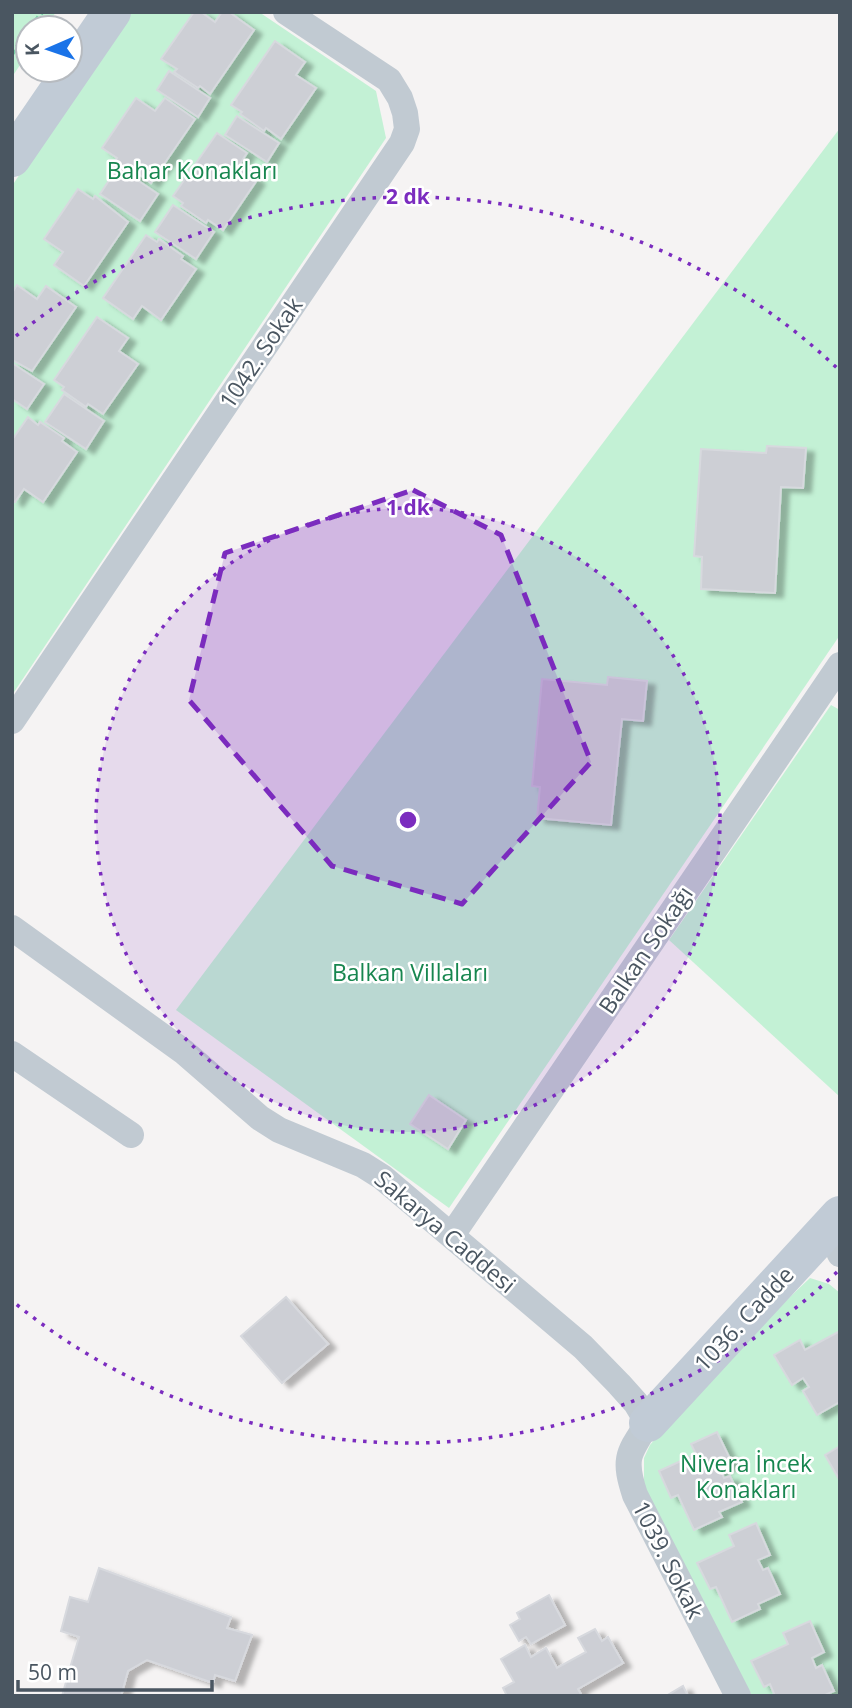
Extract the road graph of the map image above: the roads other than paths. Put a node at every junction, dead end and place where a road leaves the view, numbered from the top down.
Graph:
1 (112, 12) edge
2 (286, 12) edge
3 (12, 158) edge
4 (840, 665) edge
5 (12, 721) edge
6 (12, 928) edge
7 (12, 1054) edge
8 (131, 1135) dead end
9 (836, 1232) edge
10 (452, 1235) junction
11 (648, 1423) junction
12 (738, 1696) edge

1 - 3 street
2 - 5 street, 1042. Sokak
4 - 10 street, Balkan Sokağı
6 - 10 street, Sakarya Caddesi
7 - 8 street
9 - 11 street, 1036. Cadde
10 - 11 street, Sakarya Caddesi
11 - 12 street, 1039. Sokak

